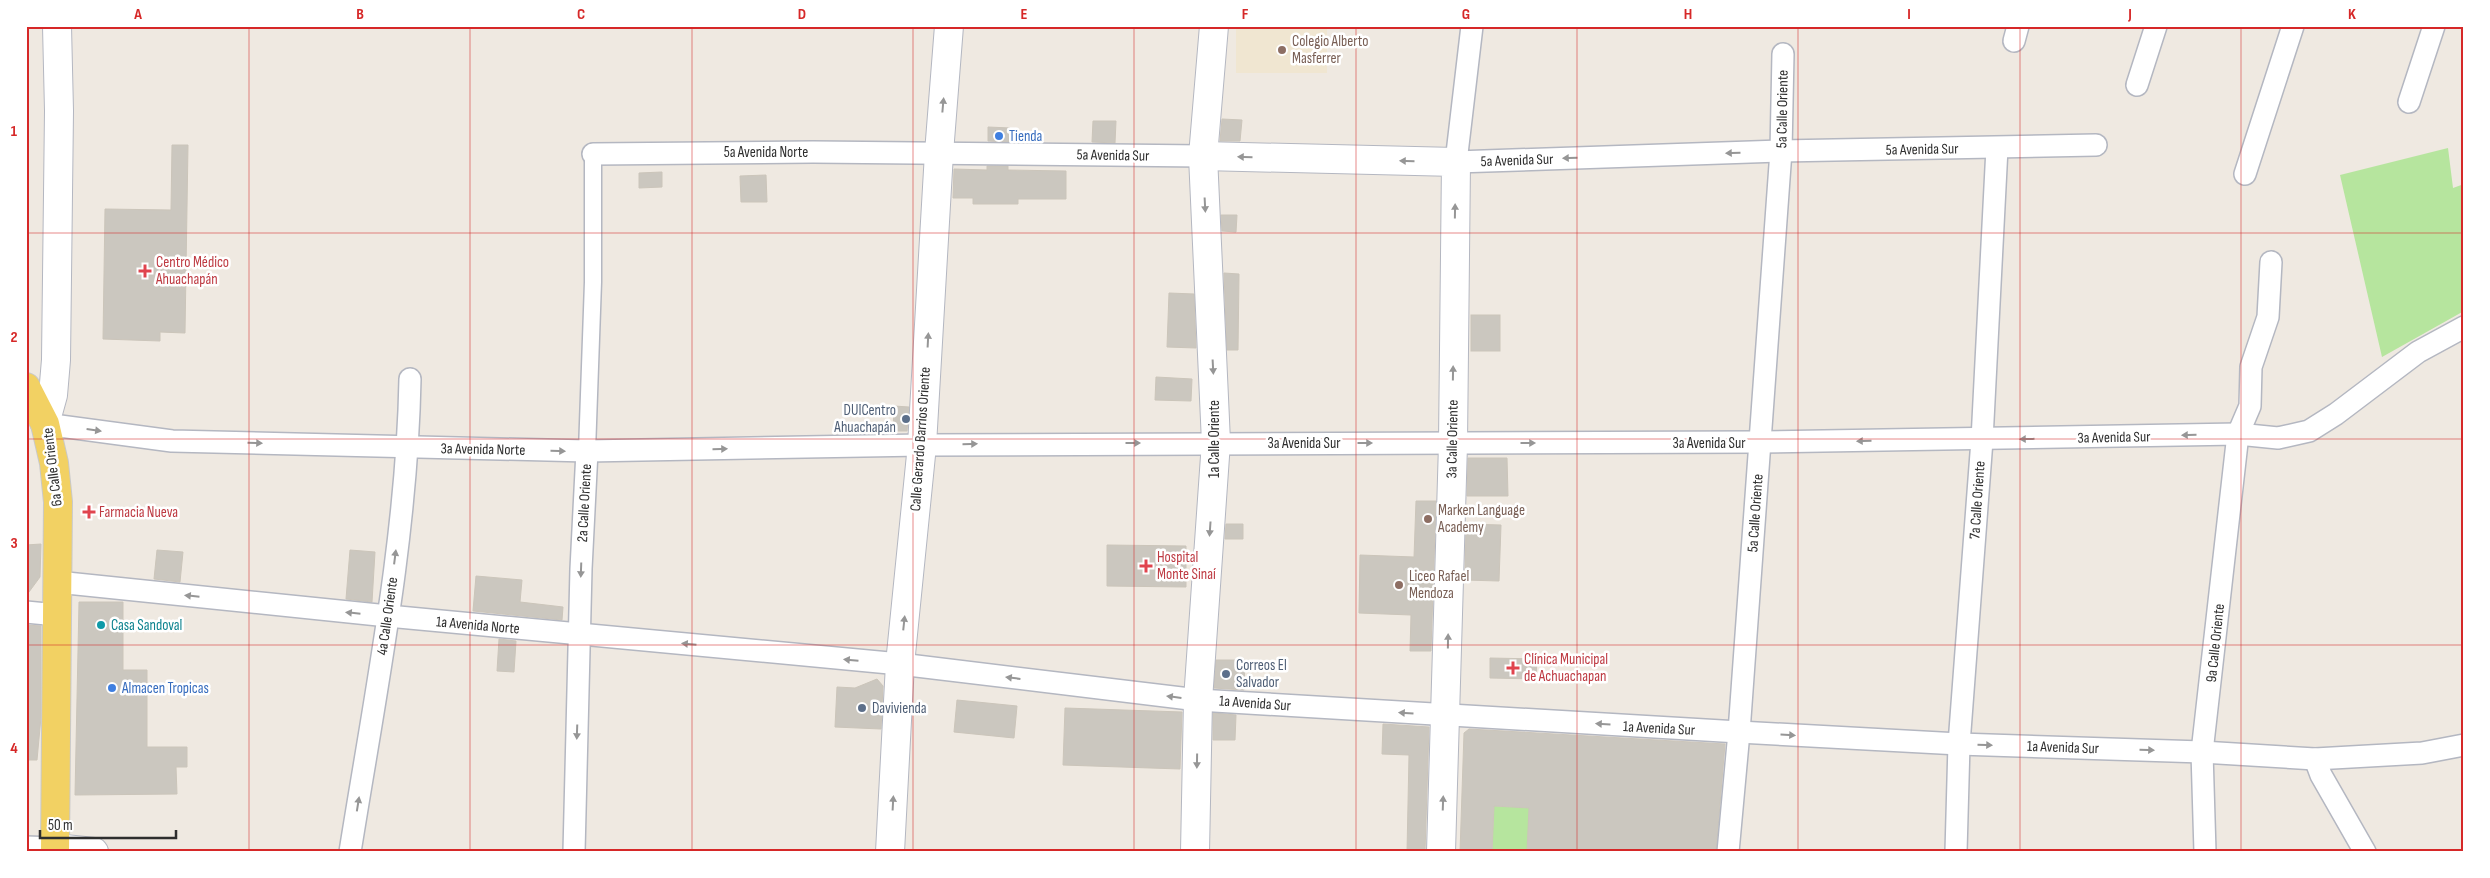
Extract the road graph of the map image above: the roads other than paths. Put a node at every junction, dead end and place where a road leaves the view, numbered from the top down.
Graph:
1 (57, 26) edge
2 (949, 26) edge
3 (1214, 26) edge
4 (1472, 26) edge
5 (2156, 26) edge
6 (2293, 26) edge
7 (2434, 26) edge
8 (1783, 54) dead end
9 (2138, 85) dead end
10 (2408, 102) dead end
11 (2096, 145) dead end
12 (1997, 148) junction
13 (1782, 151) junction
14 (939, 153) junction
15 (593, 154) joint
16 (1203, 156) junction
17 (1456, 162) junction
18 (2245, 174) dead end
19 (2271, 262) dead end
20 (2464, 327) edge
21 (410, 379) dead end
22 (26, 387) edge
23 (45, 424) junction
24 (2238, 434) junction
25 (1982, 440) junction
26 (1216, 442) junction
27 (1760, 442) junction
28 (1452, 444) junction
29 (922, 445) junction
30 (408, 447) junction
31 (587, 451) junction
32 (57, 582) junction
33 (26, 612) edge
34 (57, 615) junction
35 (388, 616) junction
36 (580, 634) junction
37 (900, 664) junction
38 (1198, 700) junction
39 (1446, 715) junction
40 (1739, 732) junction
41 (1959, 744) junction
42 (2464, 746) edge
43 (2202, 752) junction
44 (2315, 760) junction
45 (26, 847) edge
46 (55, 850) edge
47 (94, 852) edge
48 (350, 852) edge
49 (574, 852) edge
50 (890, 852) edge
51 (1195, 852) edge
52 (1442, 852) edge
53 (1728, 852) edge
54 (1956, 852) edge
55 (2205, 852) edge
56 (2365, 852) edge

1 - 23 main road, 6a Calle Oriente
14 -> 2 main road, Calle Gerardo Barrios Oriente
3 - 16 main road, 1a Calle Oriente
4 - 17 street, 3a Calle Oriente
5 - 9 street
6 - 18 street
7 - 10 street
8 - 13 street, 5a Calle Oriente
11 - 12 street, 5a Avenida Sur
12 - 13 street, 5a Avenida Sur
12 - 25 street, 7a Calle Oriente
13 -> 17 street, 5a Avenida Sur
13 - 27 street, 5a Calle Oriente
14 - 15 street, 5a Avenida Norte
14 - 16 street, 5a Avenida Sur
29 -> 14 main road, Calle Gerardo Barrios Oriente
15 - 31 street, 2a Calle Oriente
17 -> 16 main road, 5a Avenida Sur
16 -> 26 main road, 1a Calle Oriente
28 -> 17 main road, 3a Calle Oriente
19 - 24 street, 9a Calle Oriente
20 - 24 street, 3a Avenida Sur
21 - 30 street, 4a Calle Oriente
22 - 23 main road
23 -> 30 street, 3a Avenida Norte
23 - 32 main road, 6a Calle Oriente
24 -> 25 street, 3a Avenida Sur
24 - 43 street, 9a Calle Oriente
25 -> 27 street, 3a Avenida Sur
25 - 41 street, 7a Calle Oriente
26 -> 28 street, 3a Avenida Sur
29 -> 26 street, 3a Avenida Sur
26 -> 38 main road, 1a Calle Oriente
28 -> 27 street, 3a Avenida Sur
27 - 40 street, 5a Calle Oriente
39 -> 28 main road, 3a Calle Oriente
31 -> 29 street, 3a Avenida Norte
37 -> 29 main road, Calle Gerardo Barrios Oriente
30 -> 31 street, 3a Avenida Norte
35 -> 30 street, 4a Calle Oriente
31 -> 36 street, 2a Calle Oriente
32 - 34 main road, 6a Calle Oriente
35 -> 32 street, 1a Avenida Norte
33 - 34 street
34 - 46 main road, 6a Calle Oriente
35 - 36 street, 1a Avenida Norte
48 -> 35 street, 4a Calle Oriente
37 -> 36 street, 1a Avenida Norte
36 -> 49 street, 2a Calle Oriente
38 -> 37 street, 1a Avenida Sur
50 -> 37 main road, Calle Gerardo Barrios Oriente
39 -> 38 street, 1a Avenida Sur
38 -> 51 main road, 1a Calle Oriente
40 -> 39 street, 1a Avenida Sur
52 -> 39 main road, 3a Calle Oriente
40 -> 41 street, 1a Avenida Sur
40 - 53 street, 5a Calle Oriente
41 -> 43 street, 1a Avenida Sur
41 - 54 street, 7a Calle Oriente
42 - 44 street, 1a Avenida Sur
43 - 44 street, 1a Avenida Sur
43 - 55 street, 9a Calle Oriente
44 - 56 street
45 - 46 street
46 - 47 main road

